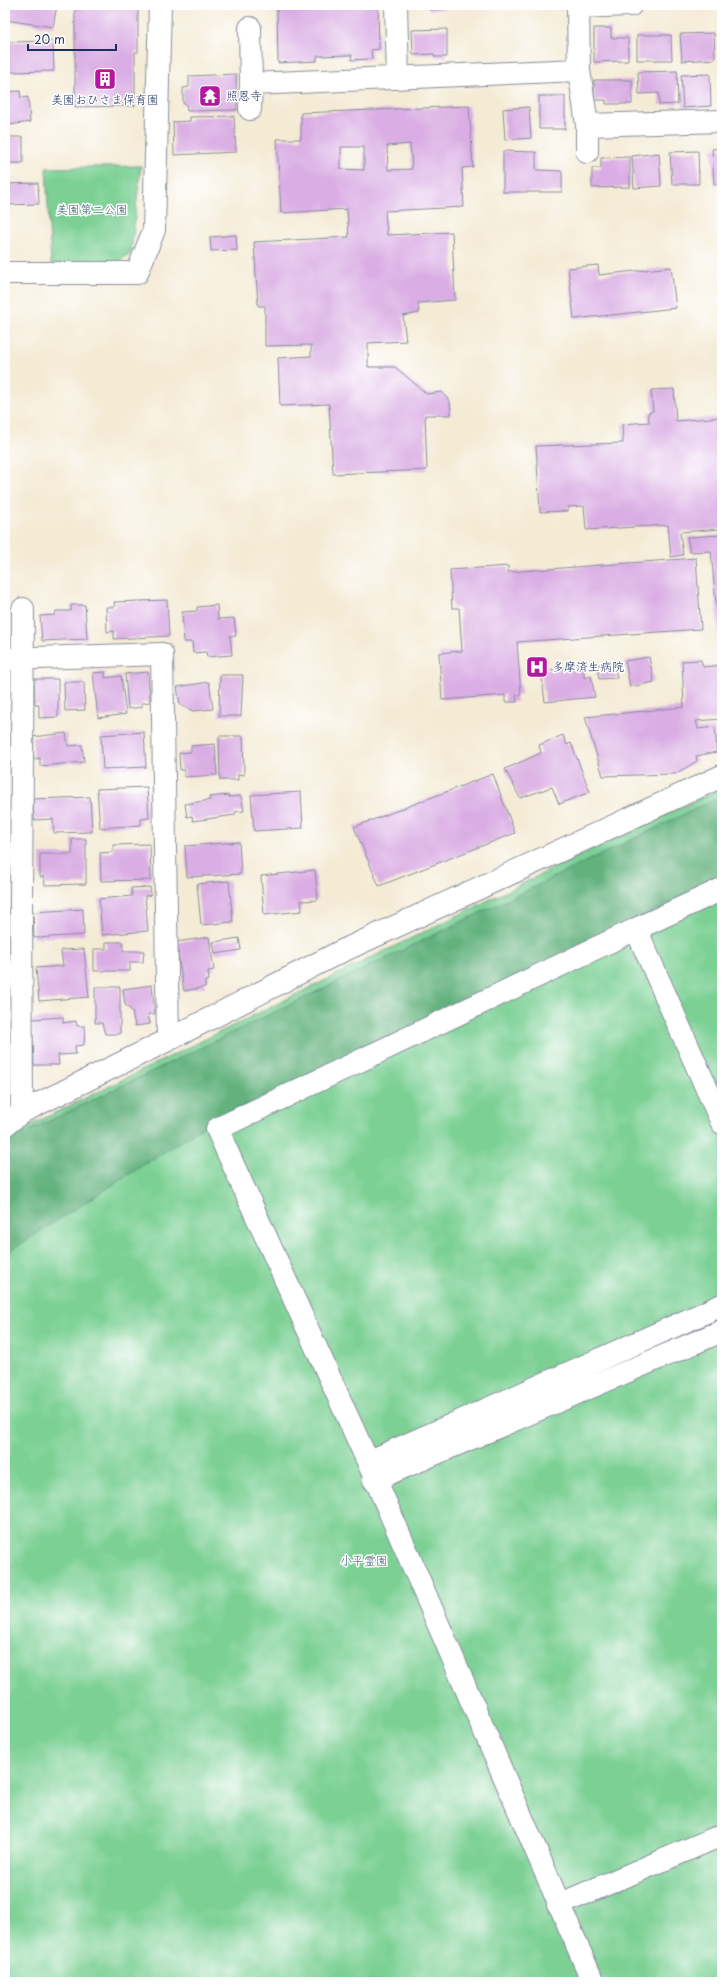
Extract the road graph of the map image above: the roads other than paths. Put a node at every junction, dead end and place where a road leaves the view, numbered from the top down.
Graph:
1 (160, 5) edge
2 (396, 5) edge
3 (631, 5) edge
4 (250, 28) dead end
5 (579, 70) junction
6 (398, 78) junction
7 (251, 84) junction
8 (250, 109) dead end
9 (722, 121) edge
10 (587, 125) junction
11 (588, 152) dead end
12 (5, 273) edge
13 (23, 609) dead end
14 (14, 659) edge
15 (722, 776) edge
16 (722, 889) edge
17 (13, 902) edge
18 (636, 929) junction
19 (168, 1040) junction
20 (22, 1112) junction
21 (722, 1123) edge
22 (5, 1125) edge
23 (722, 1305) edge
24 (722, 1331) edge
25 (371, 1471) junction
26 (722, 1835) edge
27 (558, 1905) junction
28 (593, 1982) edge

1 - 12 street
2 - 6 street
3 - 5 street
4 - 7 street
5 - 6 street
5 - 10 street
6 - 7 street
7 - 8 street
9 - 10 street
10 - 11 street
13 - 14 street
14 - 17 street
14 - 19 street
15 - 19 street
16 - 18 street
17 - 20 street
18 - 21 street
18 - 25 street
19 - 20 street
20 - 22 street
23 - 25 street
24 - 25 street
25 - 27 street
26 - 27 street
27 - 28 street

